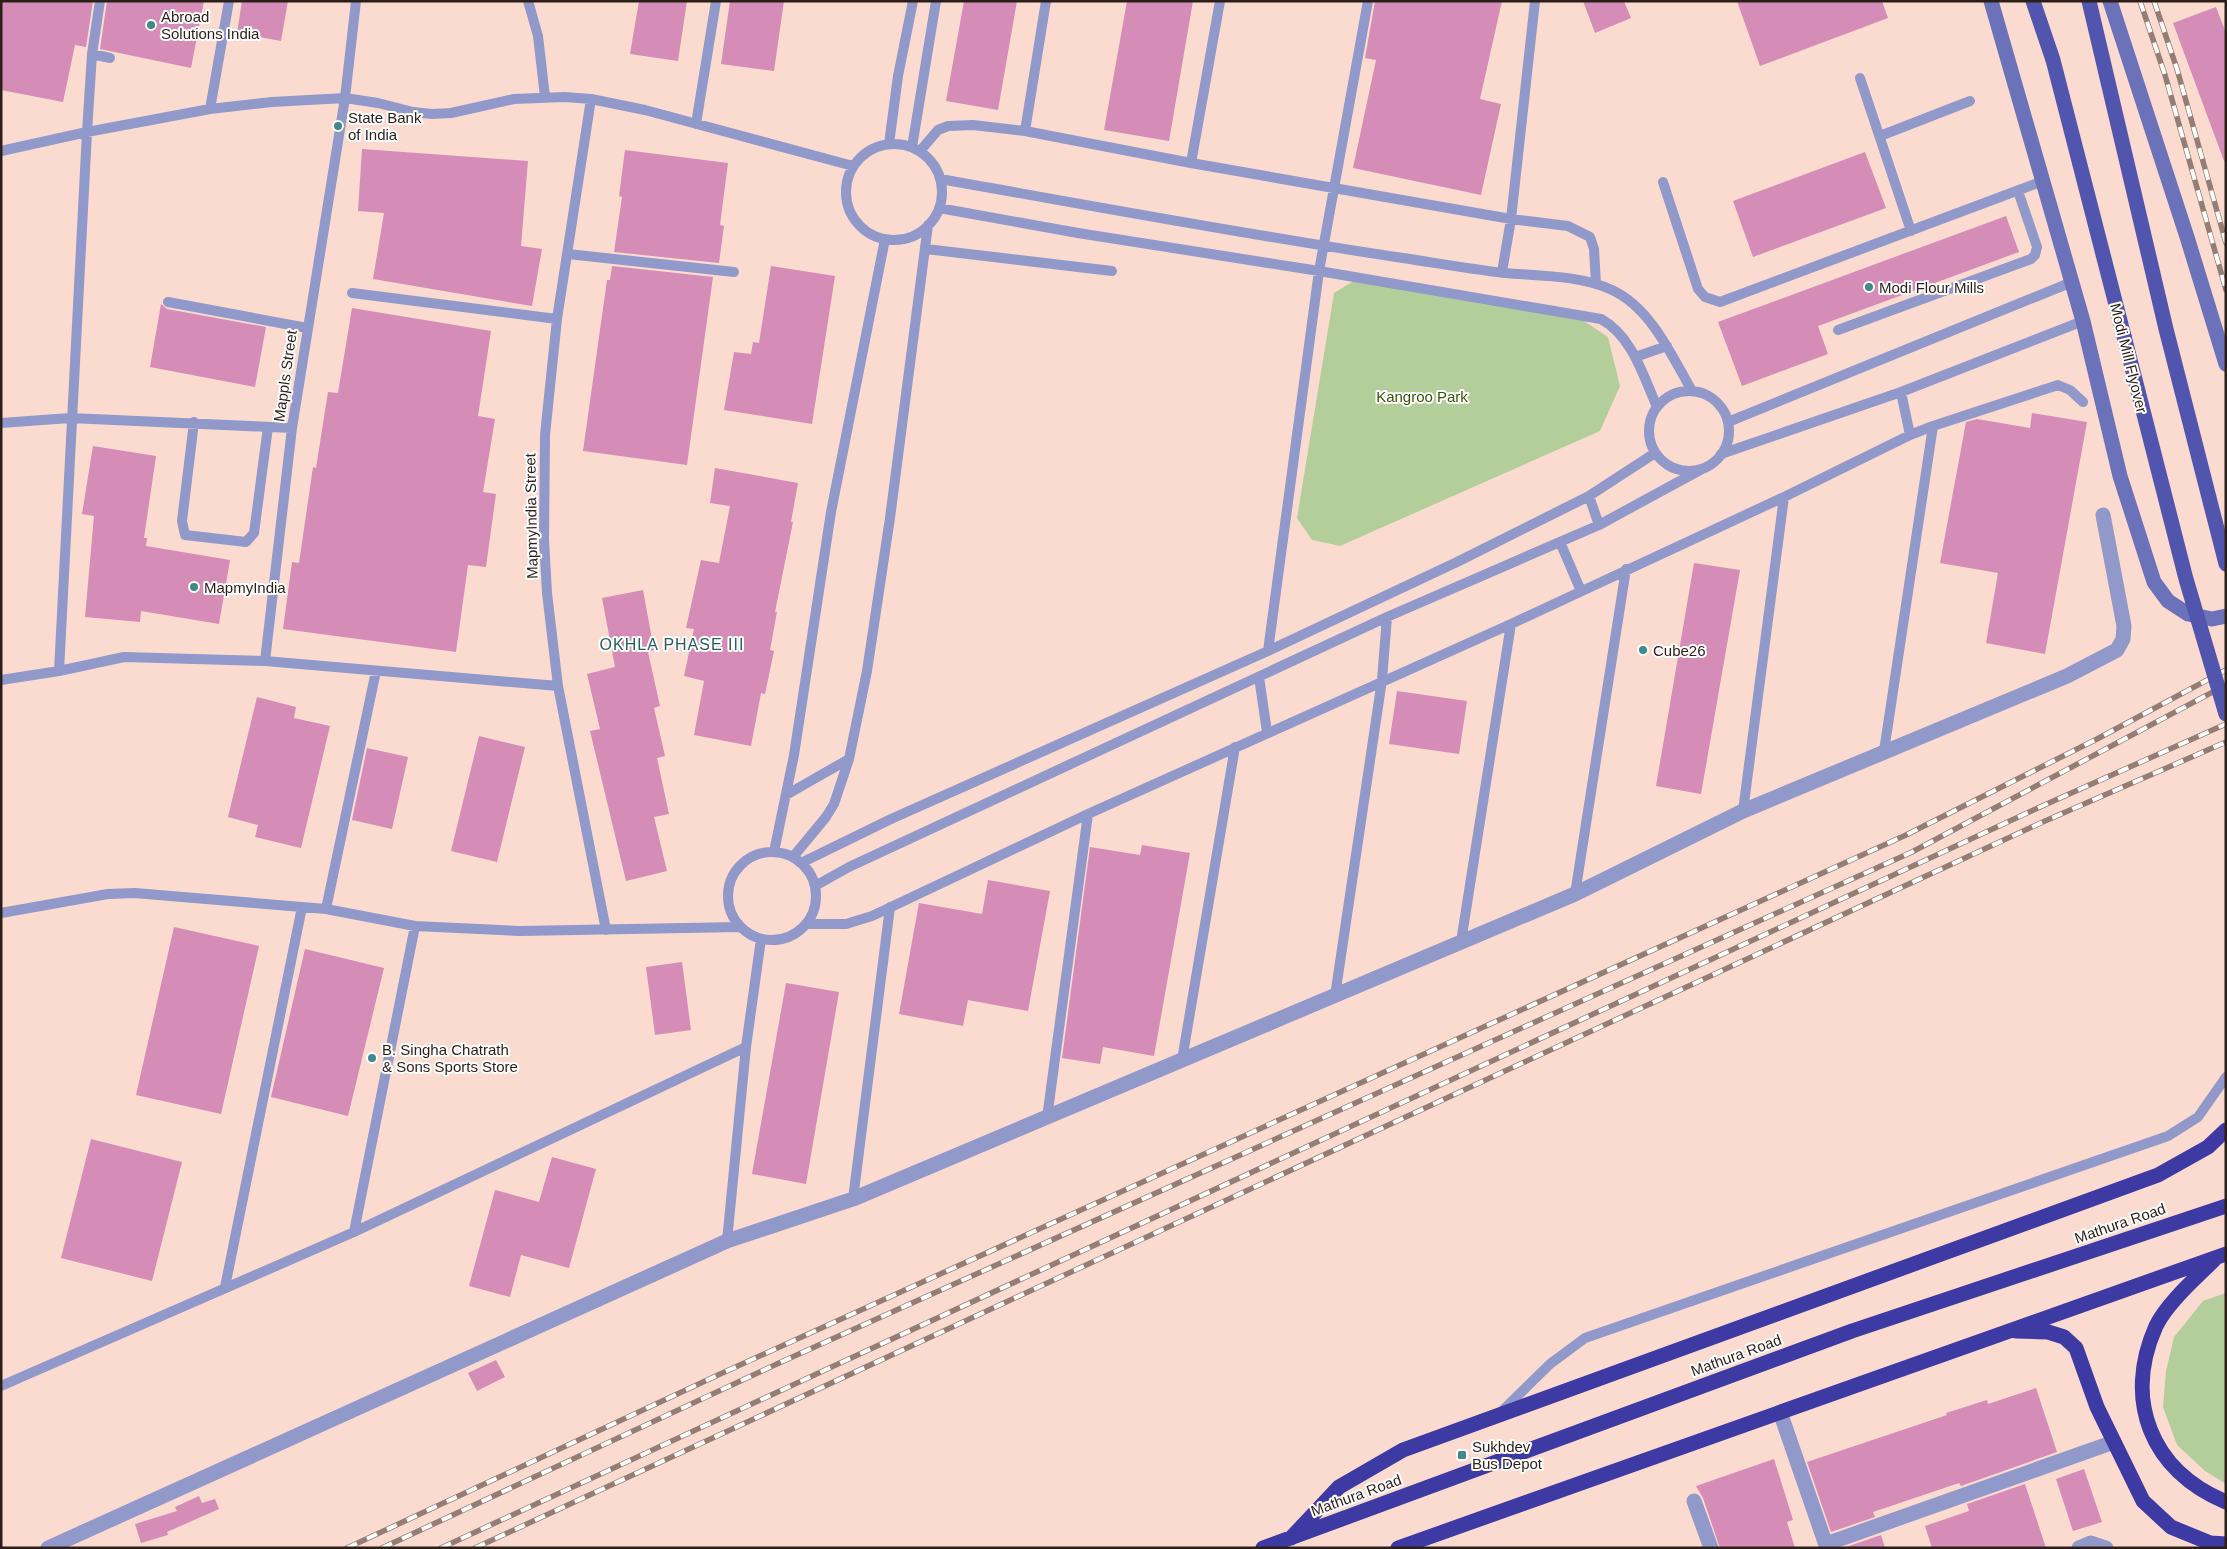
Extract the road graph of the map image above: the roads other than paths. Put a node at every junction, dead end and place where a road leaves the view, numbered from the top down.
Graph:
1 (100, 1) edge
2 (229, 1) edge
3 (356, 1) edge
4 (528, 1) edge
5 (716, 1) edge
6 (913, 1) edge
7 (936, 1) edge
8 (1046, 1) edge
9 (1220, 1) edge
10 (1368, 1) edge
11 (1536, 1) edge
12 (1992, 1) edge
13 (2033, 1) edge
14 (2088, 1) edge
15 (2110, 1) edge
16 (92, 54) junction
17 (110, 58) dead end
18 (1860, 78) dead end
19 (545, 97) junction
20 (345, 98) junction
21 (591, 99) junction
22 (1970, 101) dead end
23 (210, 109) junction
24 (696, 124) junction
25 (1025, 131) junction
26 (87, 132) junction
27 (1880, 136) junction
28 (889, 144) junction
29 (916, 149) junction
30 (1, 150) edge
31 (1192, 163) junction
32 (853, 166) junction
33 (940, 179) junction
34 (2043, 181) junction
35 (1663, 182) dead end
36 (1335, 188) junction
37 (2018, 191) junction
38 (939, 208) junction
39 (1511, 219) junction
40 (928, 225) junction
41 (1911, 231) junction
42 (885, 239) junction
43 (1324, 246) junction
44 (926, 249) junction
45 (568, 254) junction
46 (1112, 271) dead end
47 (1320, 271) junction
48 (734, 272) dead end
49 (1502, 272) junction
50 (2072, 282) junction
51 (1596, 284) junction
52 (352, 293) dead end
53 (168, 302) dead end
54 (557, 319) junction
55 (2083, 320) junction
56 (307, 328) junction
57 (1838, 330) dead end
58 (1667, 346) junction
59 (1635, 357) junction
60 (2226, 364) edge
61 (1692, 391) junction
62 (1901, 392) junction
63 (2083, 402) dead end
64 (1657, 407) junction
65 (70, 418) junction
66 (194, 422) junction
67 (1728, 422) junction
68 (1, 423) edge
69 (1933, 426) junction
70 (268, 427) junction
71 (292, 428) junction
72 (1910, 435) junction
73 (1655, 453) junction
74 (1722, 454) junction
75 (1702, 469) junction
76 (1589, 496) junction
77 (1784, 497) junction
78 (2103, 515) dead end
79 (1599, 525) junction
80 (1560, 542) junction
81 (2226, 564) edge
82 (1626, 569) junction
83 (1581, 591) junction
84 (2226, 616) edge
85 (1386, 617) junction
86 (1510, 624) junction
87 (1268, 651) junction
88 (265, 661) junction
89 (59, 671) junction
90 (376, 672) junction
91 (1259, 676) junction
92 (1, 680) edge
93 (1382, 680) junction
94 (558, 686) junction
95 (2226, 714) edge
96 (1267, 732) junction
97 (1235, 747) junction
98 (1884, 751) junction
99 (849, 759) junction
100 (786, 795) junction
101 (1743, 811) junction
102 (1088, 814) junction
103 (774, 852) junction
104 (792, 857) junction
105 (802, 863) junction
106 (815, 886) junction
107 (1575, 894) junction
108 (302, 907) junction
109 (890, 907) junction
110 (326, 909) junction
111 (1, 913) edge
112 (806, 924) junction
113 (416, 926) junction
114 (740, 927) junction
115 (606, 930) junction
116 (761, 939) junction
117 (1461, 942) junction
118 (1335, 996) junction
119 (746, 1047) junction
120 (1182, 1060) junction
121 (2226, 1078) edge
122 (1047, 1118) junction
123 (2226, 1130) edge
124 (853, 1199) junction
125 (2226, 1206) edge
126 (354, 1232) junction
127 (727, 1241) junction
128 (2221, 1255) edge
129 (225, 1287) junction
130 (2007, 1331) junction
131 (1, 1386) edge
132 (1780, 1412) junction
133 (1496, 1416) junction
134 (2114, 1442) junction
135 (1694, 1501) dead end
136 (2226, 1502) edge
137 (1291, 1538) junction
138 (2226, 1544) edge
139 (1826, 1546) edge
140 (48, 1548) edge
141 (1263, 1548) edge
142 (1398, 1548) edge
143 (1711, 1548) edge
144 (2079, 1548) edge
145 (2106, 1548) edge

1 - 16 lane
2 - 23 lane
3 - 20 lane, Mappls Street
4 - 19 lane
5 - 24 lane
6 - 28 lane
7 - 29 lane
8 - 25 lane
9 - 31 lane
10 - 36 lane
11 - 39 lane
12 - 34 main road
13 - 95 main road, Modi Mill Flyover, bridge
14 - 81 main road
15 - 60 main road
16 - 17 lane
16 - 26 lane
18 - 27 lane
19 - 20 lane
19 - 21 lane
20 - 23 lane
20 - 56 lane, Mappls Street
21 - 24 lane
21 - 45 lane, MapmyIndia Street
22 - 27 lane
23 - 26 lane
24 - 32 lane
25 - 29 lane
25 - 31 lane
26 - 30 lane
26 - 65 lane
27 - 41 lane
28 - 29 lane
28 - 32 lane
29 - 33 lane
31 - 36 lane
32 - 42 lane
33 - 38 lane
33 - 43 lane
34 - 37 lane
34 - 50 main road
35 - 41 lane
36 - 39 lane
36 - 43 lane
37 - 41 lane
37 - 57 lane
38 - 40 lane
38 - 47 lane
39 - 49 lane
39 - 51 lane
40 - 42 lane
40 - 44 lane
42 - 100 lane
43 - 47 lane
43 - 49 lane
44 - 46 lane
44 - 99 lane
45 - 48 lane
45 - 54 lane, MapmyIndia Street
47 - 59 lane
47 - 87 lane
49 - 51 lane
50 - 55 main road
50 - 67 lane
51 - 58 lane
52 - 54 lane
53 - 56 lane
54 - 94 lane, MapmyIndia Street
55 - 62 lane
55 - 84 main road
56 - 71 lane, Mappls Street
58 - 59 lane
58 - 61 lane
59 - 64 lane
61 - 64 lane
61 - 67 lane
62 - 72 lane
62 - 74 lane
63 - 69 lane
64 - 73 lane
65 - 66 lane
65 - 68 lane
65 - 89 lane
66 - 70 lane
66 - 70 lane
67 - 74 lane
69 - 72 lane
69 - 98 lane
70 - 71 lane
71 - 88 lane, Mappls Street
72 - 77 lane
73 - 75 lane
73 - 76 lane
74 - 75 lane
75 - 79 lane
76 - 79 lane
76 - 87 lane
77 - 82 lane
77 - 101 lane
78 - 98 street
79 - 80 lane
80 - 83 lane
80 - 85 lane
82 - 83 lane
82 - 107 lane
83 - 86 lane
85 - 91 lane
85 - 93 lane
86 - 93 lane
86 - 117 lane
87 - 105 lane
88 - 89 lane
88 - 90 lane
89 - 92 lane
90 - 94 lane
90 - 110 lane
91 - 96 lane
91 - 106 lane
93 - 96 lane
93 - 118 lane
94 - 115 lane, MapmyIndia Street
96 - 97 lane
97 - 102 lane
97 - 120 lane
98 - 101 street
99 - 100 lane
99 - 104 lane
100 - 103 lane
101 - 107 street
102 - 109 lane
102 - 122 lane
103 - 104 lane
103 - 114 lane
104 - 105 lane
105 - 106 lane
106 - 112 lane
107 - 117 street
108 - 110 lane
108 - 111 lane
108 - 129 lane
109 - 112 lane
109 - 124 lane
110 - 113 lane
112 - 116 lane
113 - 115 lane
113 - 126 lane
114 - 115 lane
114 - 116 lane
116 - 119 lane
117 - 118 street
118 - 120 street
119 - 126 lane
119 - 127 lane
120 - 122 street
121 - 133 lane
122 - 124 street
123 - 133 highway
124 - 127 street
125 - 137 highway, Mathura Road
126 - 129 lane
127 - 140 street
128 - 130 highway
128 - 136 highway
129 - 131 lane
130 - 132 highway
130 - 134 highway
132 - 139 street
132 - 142 highway
133 - 137 highway
134 - 138 highway
134 - 139 street
135 - 143 street
137 - 141 highway, Mathura Road
144 - 145 street

